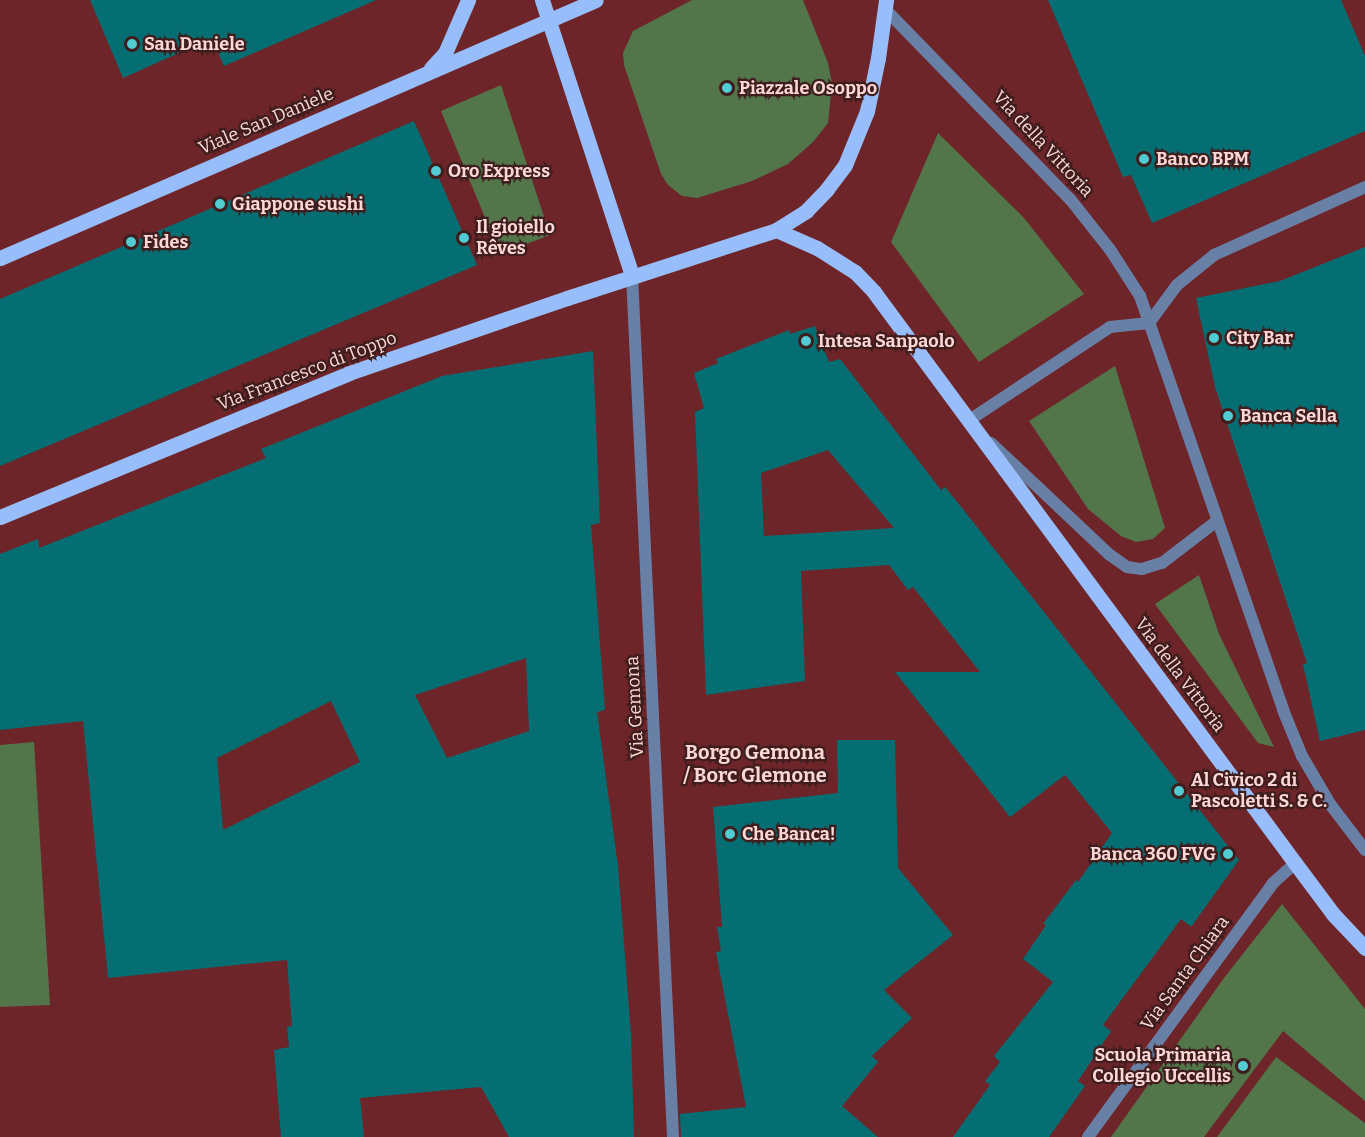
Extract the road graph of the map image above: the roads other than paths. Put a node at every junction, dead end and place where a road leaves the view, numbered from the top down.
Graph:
1 (468, 0) edge
2 (542, 0) edge
3 (596, 0) edge
4 (883, 3) edge
5 (548, 20) junction
6 (427, 73) junction
7 (1365, 187) edge
8 (776, 230) junction
9 (0, 258) edge
10 (632, 276) junction
11 (1149, 323) junction
12 (968, 421) junction
13 (0, 517) edge
14 (1217, 521) junction
15 (1365, 850) edge
16 (1295, 863) junction
17 (1365, 948) edge
18 (673, 1137) edge
19 (1088, 1137) edge

1 - 6 main road
2 - 5 main road
3 - 5 main road
4 - 8 main road
4 - 11 street, Via della Vittoria
5 - 6 main road, Viale San Daniele
5 - 10 main road
6 - 9 main road, Viale San Daniele
7 - 11 street
8 - 10 main road
8 - 12 main road, Via della Vittoria
10 - 13 main road, Via Francesco di Toppo
10 - 18 street, Via Gemona
11 - 12 street
11 - 14 street, Via della Vittoria
12 - 14 street, Via della Vittoria
12 - 16 main road, Via della Vittoria
14 - 15 street, Via della Vittoria
16 - 17 main road, Via della Vittoria
16 - 19 street, Via Santa Chiara

